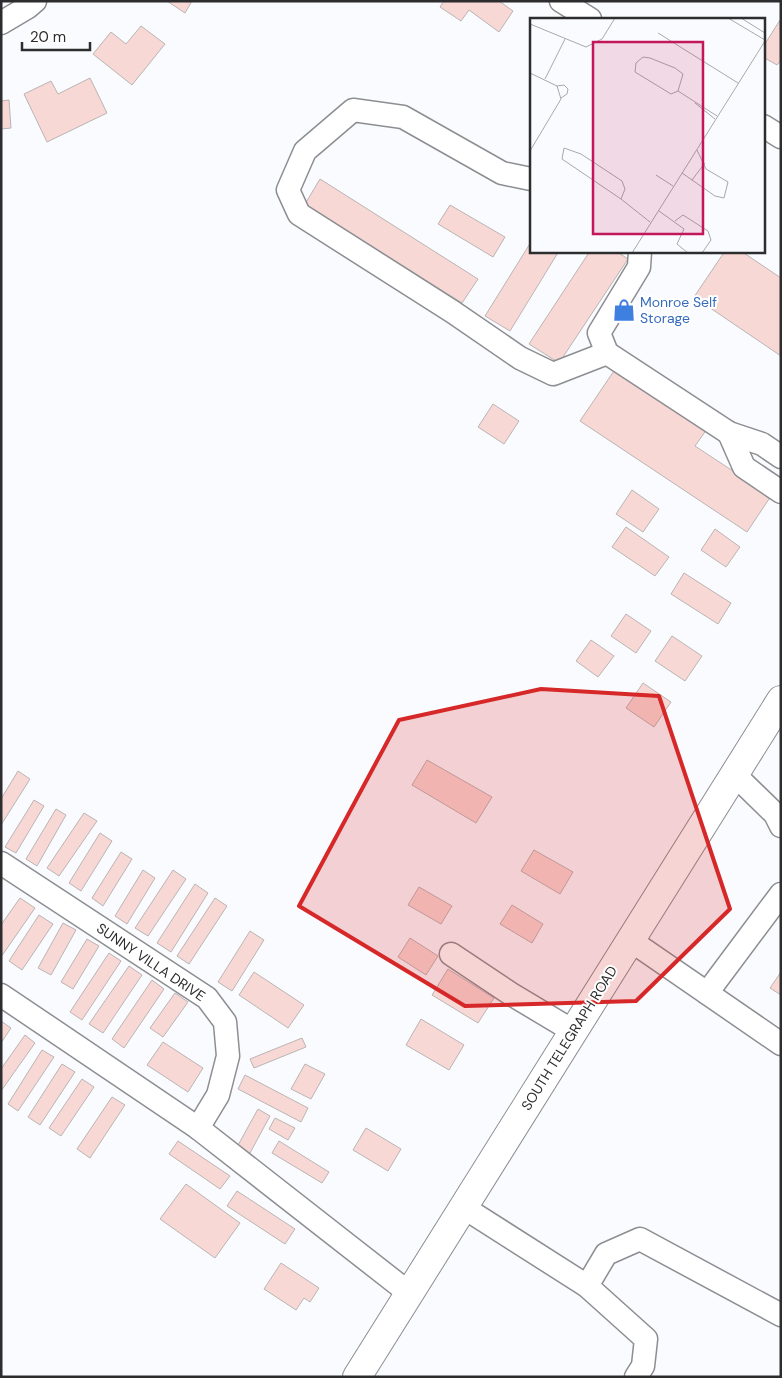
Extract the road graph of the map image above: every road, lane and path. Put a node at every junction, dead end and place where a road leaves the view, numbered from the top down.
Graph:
1 (35, 1) edge
2 (561, 1) edge
3 (588, 18) edge
4 (1, 24) edge
5 (764, 127) edge
6 (781, 137) edge
7 (530, 180) edge
8 (640, 252) edge
9 (607, 353) junction
10 (728, 433) junction
11 (781, 457) edge
12 (781, 492) edge
13 (781, 700) edge
14 (734, 774) junction
15 (781, 826) edge
16 (1, 863) edge
17 (781, 894) edge
18 (630, 940) junction
19 (451, 954) dead end
20 (707, 993) junction
21 (1, 995) edge
22 (573, 1031) junction
23 (781, 1044) edge
24 (198, 1128) junction
25 (462, 1208) junction
26 (587, 1286) junction
27 (409, 1293) junction
28 (781, 1315) edge
29 (357, 1377) edge
30 (636, 1377) edge

1 - 4 street
2 - 3 street
5 - 6 street
7 - 9 street
8 - 9 street
9 - 10 street
10 - 11 street
10 - 12 street
13 - 14 main road, SOUTH TELEGRAPH ROAD
14 - 15 street
14 - 18 main road, SOUTH TELEGRAPH ROAD
16 - 24 street, SUNNY VILLA DRIVE
17 - 20 street
18 - 20 street
18 - 22 main road, SOUTH TELEGRAPH ROAD
19 - 22 street
20 - 23 street
21 - 24 street
22 - 25 main road, SOUTH TELEGRAPH ROAD
24 - 27 street
25 - 26 street
25 - 27 main road, SOUTH TELEGRAPH ROAD
26 - 28 street
26 - 30 street
27 - 29 main road, SOUTH TELEGRAPH ROAD

